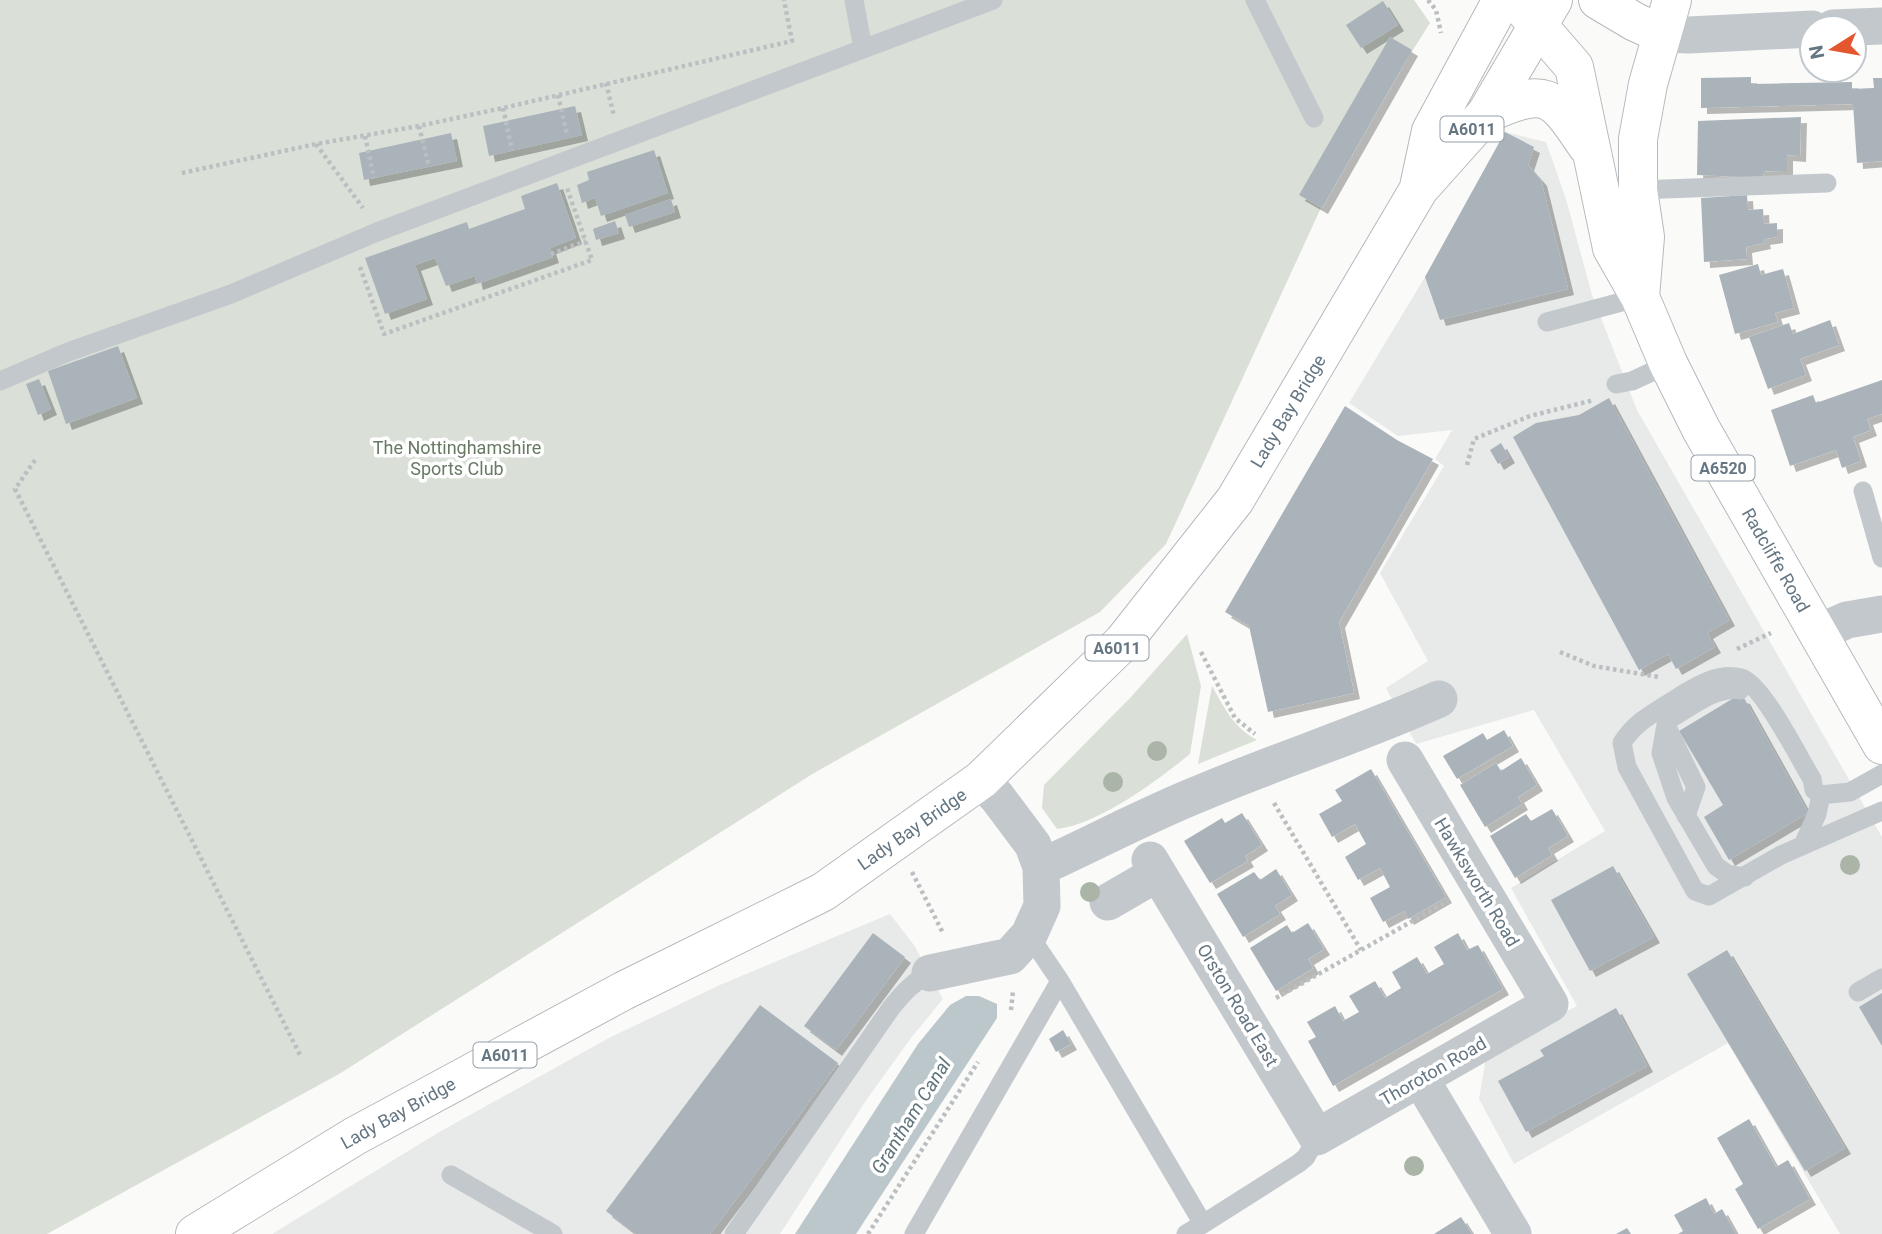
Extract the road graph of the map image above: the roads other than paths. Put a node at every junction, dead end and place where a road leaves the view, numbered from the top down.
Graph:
1 (854, 0) edge
2 (993, 0) edge
3 (1255, 0) edge
4 (1502, 0) edge
5 (1598, 0) edge
6 (1536, 9) edge
7 (1667, 17) edge
8 (1798, 30) edge
9 (863, 49) junction
10 (1486, 114) junction
11 (1314, 118) dead end
12 (1594, 157) junction
13 (1827, 183) dead end
14 (1419, 189) junction
15 (1638, 190) junction
16 (1640, 297) junction
17 (1547, 322) dead end
18 (1669, 364) junction
19 (0, 381) edge
20 (1616, 384) dead end
21 (1863, 491) dead end
22 (1882, 558) edge
23 (1882, 614) edge
24 (1818, 633) junction
25 (1439, 699) dead end
26 (1882, 745) edge
27 (1405, 760) dead end
28 (1882, 774) edge
29 (981, 780) junction
30 (1818, 792) junction
31 (1882, 811) edge
32 (1803, 845) junction
33 (1041, 867) junction
34 (1745, 877) junction
35 (1108, 902) dead end
36 (1029, 935) junction
37 (945, 968) joint
38 (1882, 978) edge
39 (1060, 981) junction
40 (1858, 992) dead end
41 (1550, 1004) joint
42 (1420, 1078) junction
43 (1317, 1137) junction
44 (451, 1175) dead end
45 (1195, 1229) edge
46 (195, 1234) edge
47 (553, 1234) edge
48 (734, 1234) edge
49 (914, 1234) edge
50 (1513, 1234) edge

1 - 9 lane
2 - 9 lane
3 - 11 lane
4 - 14 main road, Lady Bay Bridge / A6011
5 - 7 main road
6 - 10 main road, Lady Bay Bridge / A6011
6 - 12 main road, Radcliffe Road / A6520
7 - 8 street
7 - 15 main road, Radcliffe Road / A6520
9 - 19 lane
10 - 12 main road, Radcliffe Road
10 - 14 main road, Lady Bay Bridge / A6011
12 - 16 main road, Radcliffe Road / A6520
13 - 15 lane
14 - 29 main road, Lady Bay Bridge / A6011
15 - 16 main road, Radcliffe Road / A6520
16 - 17 lane
16 - 18 main road, Radcliffe Road / A6520
18 - 20 lane
18 - 24 main road, Radcliffe Road / A6520
21 - 22 lane
23 - 24 street
24 - 26 main road, Radcliffe Road / A6520
25 - 33 street
27 - 41 street, Hawksworth Road
28 - 30 lane
29 - 33 street
29 - 46 main road, Lady Bay Bridge / A6011
30 - 32 lane
30 - 34 lane
30 - 34 lane
31 - 32 lane
32 - 34 lane
33 - 36 street
35 - 43 street, Orston Road East
36 - 37 street
36 - 39 lane
37 - 48 lane
38 - 40 lane
39 - 45 lane
39 - 49 lane
41 - 42 street, Thoroton Road
42 - 43 street, Thoroton Road
42 - 50 street
43 - 45 lane
44 - 47 lane

